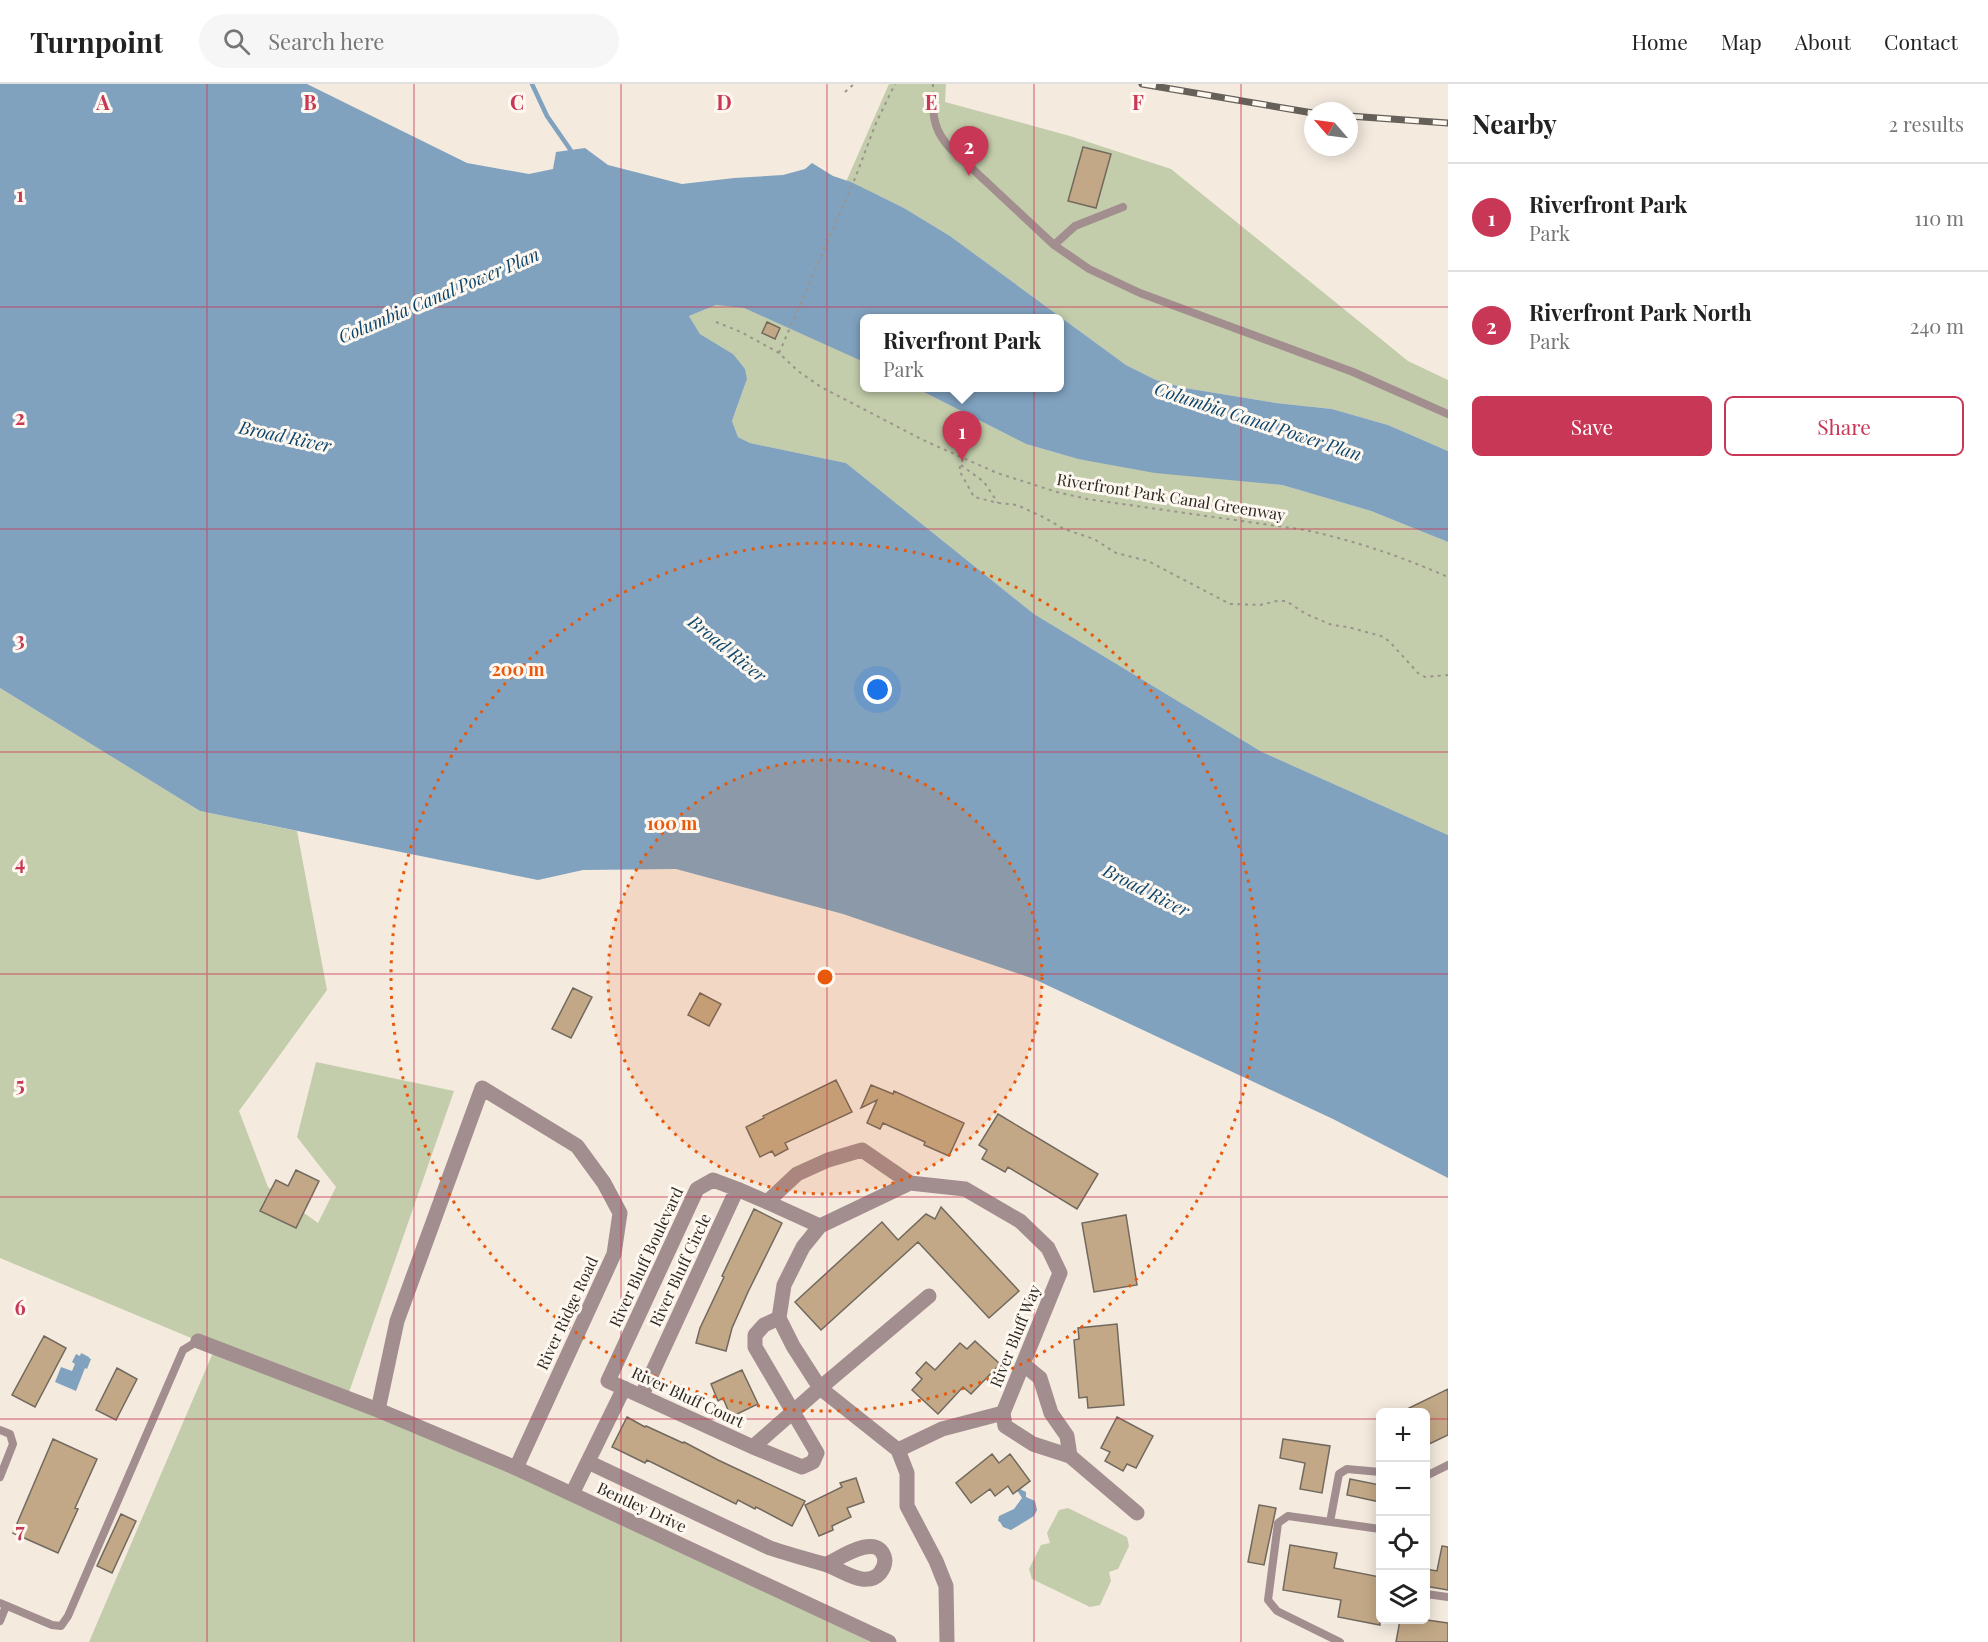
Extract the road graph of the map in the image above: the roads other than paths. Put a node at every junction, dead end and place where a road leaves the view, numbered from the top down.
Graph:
1 (933, 108) dead end
2 (1122, 207) dead end
3 (1054, 245) junction
4 (1448, 414) edge
5 (910, 1183) junction
6 (737, 1189) junction
7 (767, 1202) junction
8 (820, 1226) junction
9 (929, 1296) dead end
10 (779, 1318) junction
11 (198, 1341) joint
12 (1023, 1364) junction
13 (608, 1380) joint
14 (624, 1388) junction
15 (820, 1388) junction
16 (642, 1395) junction
17 (378, 1410) junction
18 (792, 1412) junction
19 (1003, 1413) junction
20 (0, 1430) edge
21 (753, 1447) junction
22 (898, 1450) junction
23 (1070, 1456) junction
24 (588, 1462) junction
25 (1448, 1465) edge
26 (516, 1468) junction
27 (1376, 1472) edge
28 (1430, 1474) edge
29 (0, 1477) edge
30 (572, 1494) junction
31 (1137, 1513) dead end
32 (1330, 1522) junction
33 (1376, 1528) edge
34 (827, 1564) dead end
35 (1430, 1595) edge
36 (1448, 1597) edge
37 (3, 1605) edge
38 (0, 1621) edge
39 (889, 1642) edge
40 (947, 1642) edge
41 (1341, 1642) edge

1 - 3 lane
2 - 3 lane
3 - 4 lane
5 - 7 street, River Bluff Way
5 - 8 street
5 - 12 street, River Bluff Way
6 - 7 street
6 - 13 street, River Bluff Boulevard
6 - 16 street, River Bluff Circle
7 - 8 street
8 - 10 street
9 - 15 street, River Bluff Court
10 - 15 street
10 - 18 street, River Bluff Court
11 - 17 street, Bentley Drive
11 - 37 lane
12 - 19 street, River Bluff Way
12 - 23 street
13 - 14 street, River Bluff Court
14 - 16 street, River Bluff Court
14 - 24 street
15 - 18 street, River Bluff Court
15 - 22 street
16 - 21 street, River Bluff Court
17 - 26 street, Bentley Drive
17 - 26 street, River Ridge Road
18 - 21 street, River Bluff Court
18 - 21 street, River Bluff Court
19 - 22 street, River Bluff Way
19 - 23 street
20 - 29 lane
22 - 40 street
23 - 31 street
24 - 30 street
24 - 34 street
25 - 28 lane
26 - 30 street, Bentley Drive
27 - 32 lane
30 - 39 street, Bentley Drive
32 - 33 lane
32 - 41 lane
35 - 36 lane
37 - 38 lane

